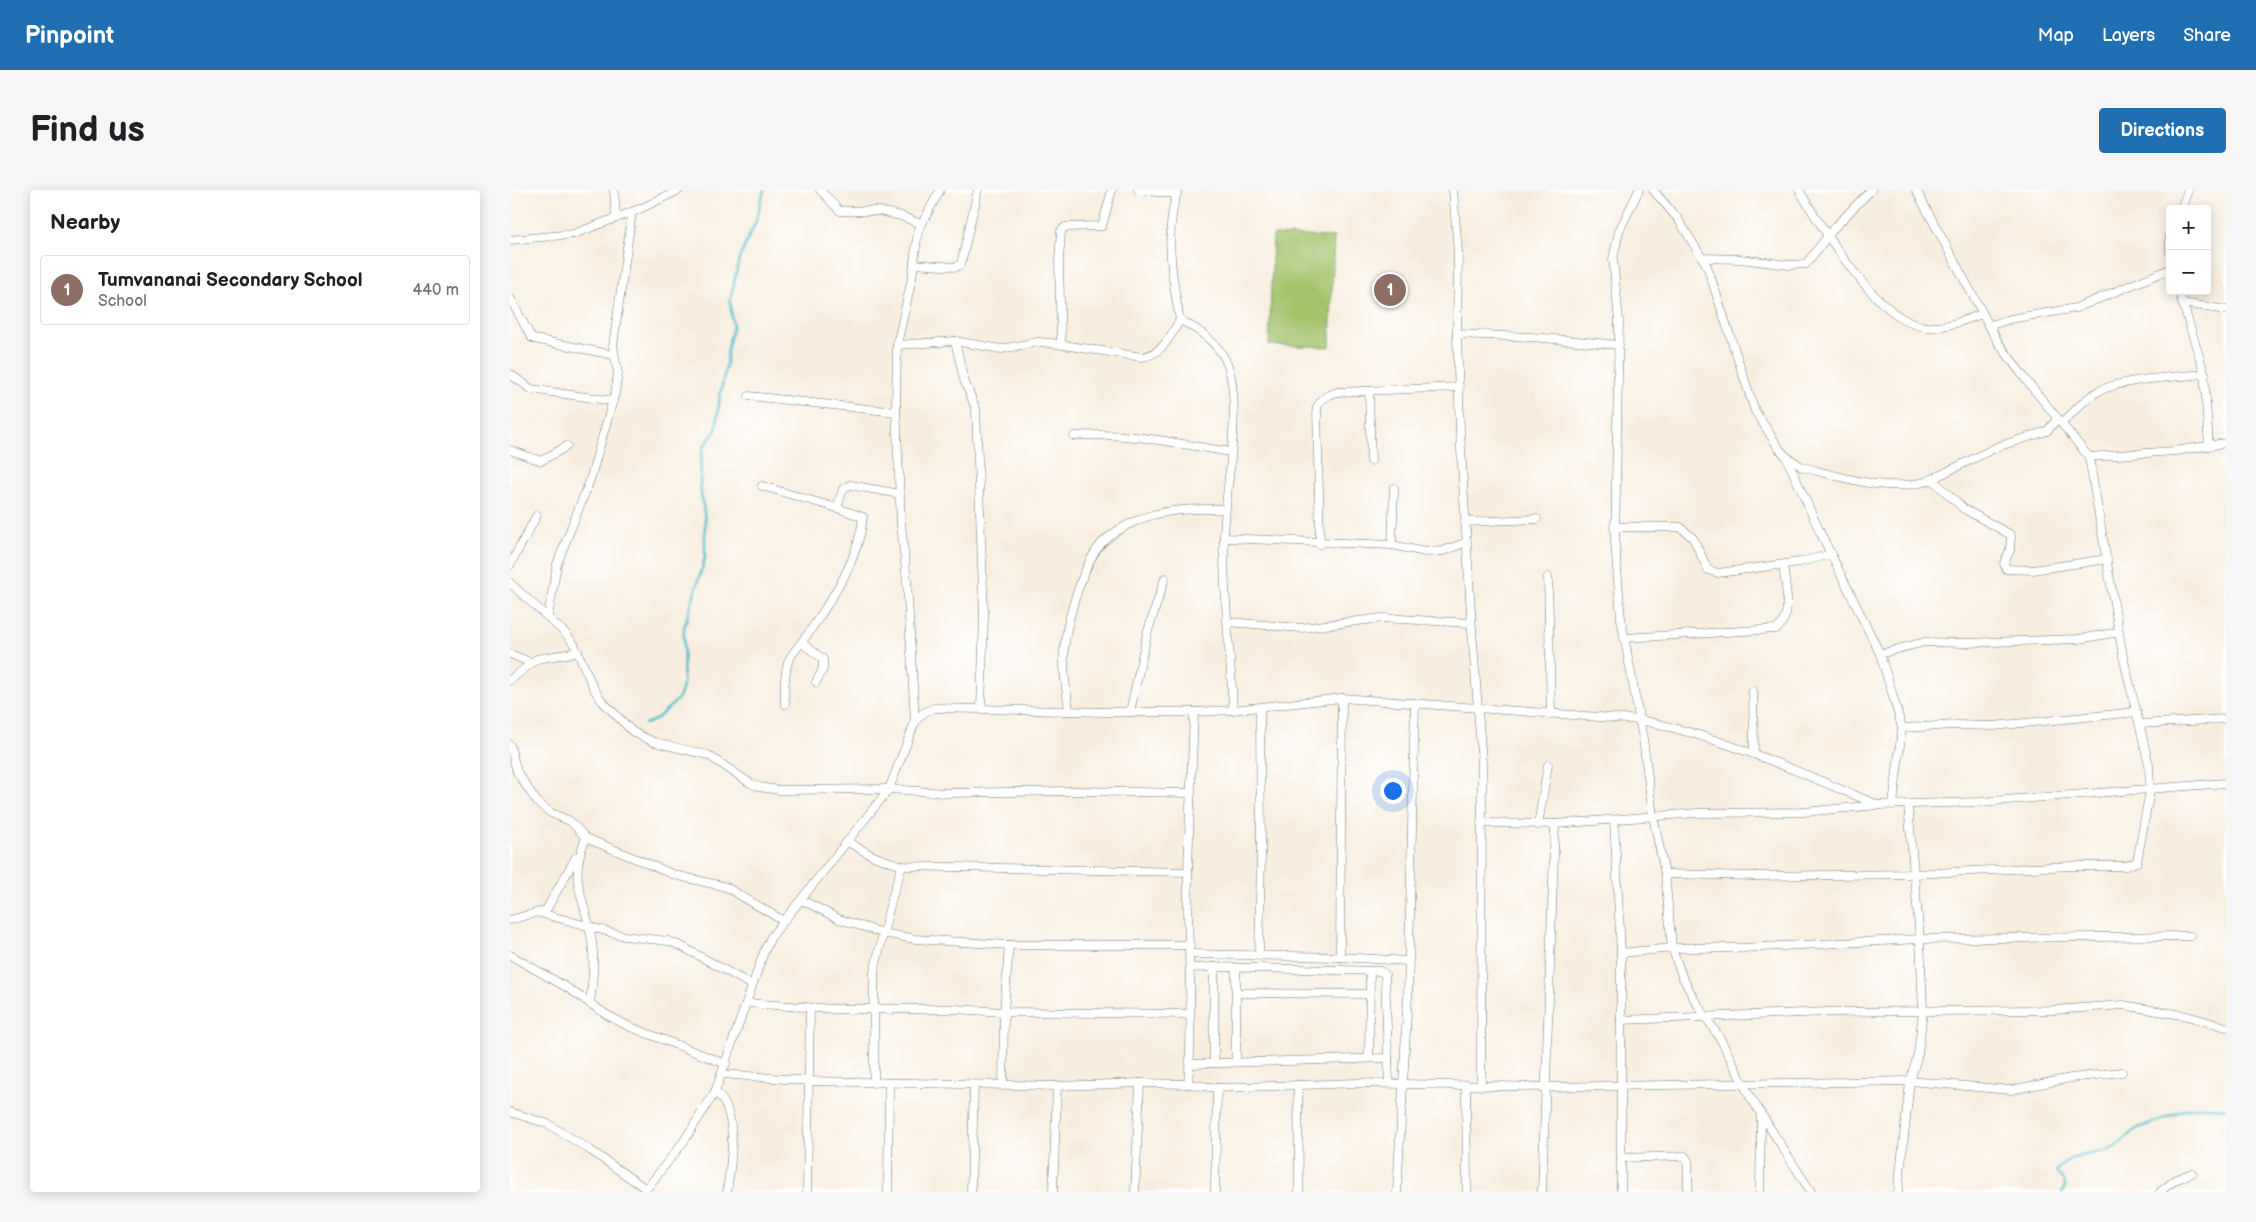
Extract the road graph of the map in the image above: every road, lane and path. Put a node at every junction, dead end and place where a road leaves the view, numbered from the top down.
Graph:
1 (614, 190) edge
2 (679, 190) edge
3 (820, 190) edge
4 (940, 190) edge
5 (978, 190) edge
6 (1112, 190) edge
7 (1138, 190) edge
8 (1453, 190) edge
9 (1639, 190) edge
10 (1653, 190) edge
11 (1799, 190) edge
12 (1871, 190) edge
13 (1916, 190) edge
14 (2188, 190) edge
15 (1177, 192) edge
16 (2182, 205) edge
17 (632, 212) junction
18 (616, 218) junction
19 (921, 224) junction
20 (1827, 237) junction
21 (510, 240) edge
22 (1703, 258) junction
23 (914, 264) junction
24 (2166, 271) edge
25 (2180, 295) edge
26 (510, 298) edge
27 (2182, 303) junction
28 (2226, 310) edge
29 (1982, 314) junction
30 (1180, 320) junction
31 (1988, 326) junction
32 (1457, 334) junction
33 (955, 341) junction
34 (1061, 344) junction
35 (897, 345) junction
36 (1619, 345) junction
37 (614, 355) junction
38 (510, 374) edge
39 (2204, 374) junction
40 (1459, 387) junction
41 (1369, 391) junction
42 (749, 396) dead end
43 (613, 401) junction
44 (896, 412) junction
45 (2060, 421) junction
46 (1074, 436) dead end
47 (2226, 443) edge
48 (567, 446) dead end
49 (2209, 446) junction
50 (510, 450) edge
51 (1230, 452) junction
52 (1786, 456) junction
53 (2089, 457) junction
54 (1371, 461) dead end
55 (1932, 479) junction
56 (762, 486) dead end
57 (1394, 488) dead end
58 (900, 494) junction
59 (837, 508) junction
60 (1225, 509) junction
61 (537, 515) dead end
62 (1537, 519) dead end
63 (1465, 522) junction
64 (1614, 527) junction
65 (1224, 538) junction
66 (1466, 542) junction
67 (1320, 544) junction
68 (1392, 545) junction
69 (1832, 554) junction
70 (2107, 560) junction
71 (1783, 564) junction
72 (510, 565) edge
73 (1548, 577) dead end
74 (1165, 578) dead end
75 (510, 583) edge
76 (548, 616) junction
77 (1228, 622) junction
78 (1471, 622) junction
79 (2118, 632) junction
80 (1624, 638) junction
81 (802, 642) junction
82 (578, 652) junction
83 (510, 654) edge
84 (1880, 654) junction
85 (530, 662) junction
86 (510, 680) edge
87 (816, 682) dead end
88 (1753, 691) dead end
89 (1342, 698) junction
90 (1415, 703) junction
91 (784, 704) dead end
92 (981, 708) junction
93 (1260, 708) junction
94 (1478, 709) junction
95 (1233, 710) junction
96 (1069, 711) junction
97 (1130, 712) junction
98 (1194, 712) junction
99 (2137, 712) junction
100 (1552, 714) junction
101 (2226, 719) edge
102 (1640, 720) junction
103 (915, 722) junction
104 (2140, 724) junction
105 (1902, 728) junction
106 (510, 745) edge
107 (1754, 754) junction
108 (1548, 765) dead end
109 (2226, 783) edge
110 (890, 789) junction
111 (2150, 790) junction
112 (1191, 793) junction
113 (1878, 805) junction
114 (1893, 805) junction
115 (1908, 805) junction
116 (1653, 816) junction
117 (1614, 820) junction
118 (1481, 823) junction
119 (1538, 824) junction
120 (1555, 824) junction
121 (586, 838) junction
122 (848, 842) junction
123 (580, 851) junction
124 (902, 866) junction
125 (1188, 872) junction
126 (1665, 874) junction
127 (1914, 874) junction
128 (802, 900) junction
129 (540, 913) junction
130 (510, 920) edge
131 (782, 920) junction
132 (589, 928) junction
133 (883, 933) junction
134 (2191, 936) dead end
135 (1920, 939) junction
136 (1009, 945) junction
137 (1672, 948) junction
138 (1190, 949) junction
139 (1621, 954) junction
140 (510, 955) edge
141 (1260, 956) junction
142 (1340, 957) junction
143 (1408, 961) junction
144 (1214, 967) junction
145 (1190, 968) junction
146 (1236, 968) junction
147 (1370, 971) junction
148 (752, 985) junction
149 (1236, 993) junction
150 (1369, 994) junction
151 (746, 1003) junction
152 (590, 1004) junction
153 (810, 1008) junction
154 (874, 1008) junction
155 (1923, 1011) junction
156 (1004, 1012) junction
157 (1189, 1014) junction
158 (1706, 1017) junction
159 (1621, 1020) junction
160 (2226, 1027) edge
161 (1369, 1058) junction
162 (1388, 1058) junction
163 (1236, 1062) junction
164 (1214, 1063) junction
165 (726, 1064) junction
166 (1190, 1064) junction
167 (2122, 1072) dead end
168 (722, 1074) junction
169 (810, 1081) junction
170 (1910, 1081) junction
171 (874, 1082) junction
172 (889, 1083) junction
173 (1140, 1083) junction
174 (1389, 1083) junction
175 (1188, 1084) junction
176 (1404, 1084) junction
177 (1298, 1085) junction
178 (1466, 1085) junction
179 (974, 1086) junction
180 (1003, 1086) junction
181 (1057, 1086) junction
182 (1481, 1086) junction
183 (1745, 1086) junction
184 (1546, 1087) junction
185 (1620, 1087) junction
186 (1217, 1088) junction
187 (715, 1092) junction
188 (510, 1112) edge
189 (1762, 1115) junction
190 (1621, 1158) junction
191 (2192, 1173) dead end
192 (645, 1191) edge
193 (727, 1192) edge
194 (807, 1192) edge
195 (888, 1192) edge
196 (971, 1192) edge
197 (1053, 1192) edge
198 (1135, 1192) edge
199 (1215, 1192) edge
200 (1298, 1192) edge
201 (1397, 1192) edge
202 (1467, 1192) edge
203 (1542, 1192) edge
204 (1621, 1192) edge
205 (1688, 1192) edge
206 (1760, 1192) edge
207 (1812, 1192) edge
208 (1898, 1192) edge
209 (2160, 1192) edge

1 - 18 street
2 - 17 street
3 - 19 street
4 - 19 street
5 - 23 street
6 - 34 street
7 - 15 street
8 - 32 street
9 - 36 street
10 - 22 street
11 - 20 street
12 - 20 street
13 - 29 street
14 - 16 street
15 - 30 street
17 - 18 street
17 - 37 street
18 - 21 street
19 - 23 street
20 - 22 street
20 - 29 street
22 - 52 street
23 - 35 street
24 - 31 street
25 - 27 street
26 - 37 street
27 - 28 street
27 - 39 street
29 - 31 street
30 - 34 street
30 - 51 street
31 - 45 street
32 - 36 street
32 - 40 street
33 - 34 street
33 - 35 street
33 - 92 street
35 - 44 street
36 - 64 street
37 - 43 street
38 - 43 street
39 - 45 street
39 - 49 street
40 - 41 street
40 - 63 street
41 - 54 street
41 - 67 street
42 - 44 street
43 - 76 street
44 - 58 street
45 - 53 street
45 - 55 street
46 - 51 street
47 - 49 street
48 - 50 street
49 - 53 street
51 - 60 street
52 - 55 street
52 - 69 street
53 - 70 street
55 - 70 street
56 - 59 street
57 - 68 street
58 - 59 street
58 - 103 street
59 - 81 street
60 - 65 street
60 - 96 street
61 - 72 street
62 - 63 street
63 - 66 street
64 - 71 street
64 - 80 street
65 - 67 street
65 - 77 street
66 - 68 street
66 - 78 street
67 - 68 street
69 - 71 street
69 - 84 street
70 - 79 street
71 - 80 street
73 - 100 street
74 - 97 street
75 - 76 street
76 - 82 street
77 - 78 street
77 - 95 street
78 - 94 street
79 - 84 street
79 - 99 street
80 - 102 street
81 - 87 street
81 - 91 street
82 - 85 street
82 - 110 street
83 - 85 street
84 - 105 street
85 - 86 street
88 - 107 street
89 - 90 street
89 - 93 street
89 - 142 street
90 - 94 street
90 - 143 street
92 - 96 street
92 - 103 street
93 - 95 street
93 - 141 street
94 - 100 street
94 - 118 street
95 - 98 street
96 - 97 street
97 - 98 street
98 - 112 street
99 - 104 street
99 - 105 street
100 - 102 street
101 - 104 street
102 - 107 street
102 - 116 street
103 - 110 street
104 - 111 street
105 - 114 street
106 - 121 street
107 - 113 street
108 - 119 street
109 - 111 street
110 - 112 street
110 - 122 street
111 - 115 street
111 - 127 street
112 - 125 street
113 - 114 street
113 - 116 street
114 - 115 street
115 - 127 street
116 - 117 street
116 - 126 street
117 - 120 street
117 - 139 street
118 - 119 street
118 - 182 street
119 - 120 street
120 - 184 street
121 - 123 street
121 - 131 street
122 - 124 street
122 - 128 street
123 - 129 street
123 - 132 street
124 - 125 street
124 - 133 street
125 - 138 street
126 - 127 street
126 - 137 street
127 - 135 street
128 - 131 street
128 - 133 street
129 - 130 street
129 - 132 street
131 - 148 street
132 - 148 street
132 - 152 street
133 - 136 street
133 - 154 street
134 - 135 street
135 - 137 street
135 - 155 street
136 - 138 street
136 - 156 street
137 - 139 street
137 - 158 street
138 - 141 street
138 - 145 street
139 - 159 street
140 - 152 street
141 - 142 street
142 - 143 street
143 - 176 street
144 - 145 street
144 - 146 street
144 - 164 street
145 - 157 street
146 - 147 street
146 - 149 street
147 - 150 street
147 - 162 street
148 - 151 street
149 - 150 street
149 - 163 street
150 - 161 street
151 - 153 street
151 - 165 street
152 - 165 street
153 - 154 street
153 - 169 street
154 - 156 street
154 - 171 street
155 - 158 street
155 - 160 street
155 - 170 street
156 - 157 street
156 - 180 street
157 - 166 street
158 - 159 street
158 - 183 street
159 - 185 street
161 - 162 street
161 - 163 street
162 - 174 street
163 - 164 street
164 - 166 street
165 - 168 street
166 - 175 street
167 - 170 street
168 - 169 street
168 - 187 street
169 - 171 street
169 - 194 street
170 - 183 street
170 - 208 street
171 - 172 street
172 - 179 street
172 - 195 street
173 - 175 street
173 - 181 street
173 - 198 street
174 - 176 street
174 - 177 street
175 - 186 street
176 - 178 street
176 - 201 street
177 - 186 street
177 - 200 street
178 - 182 street
178 - 202 street
179 - 180 street
179 - 196 street
180 - 181 street
181 - 197 street
182 - 184 street
183 - 185 street
183 - 189 street
184 - 185 street
184 - 203 street
185 - 190 street
186 - 199 street
187 - 192 street
187 - 193 street
188 - 192 street
189 - 206 street
189 - 207 street
190 - 204 street
190 - 205 street
191 - 209 street

